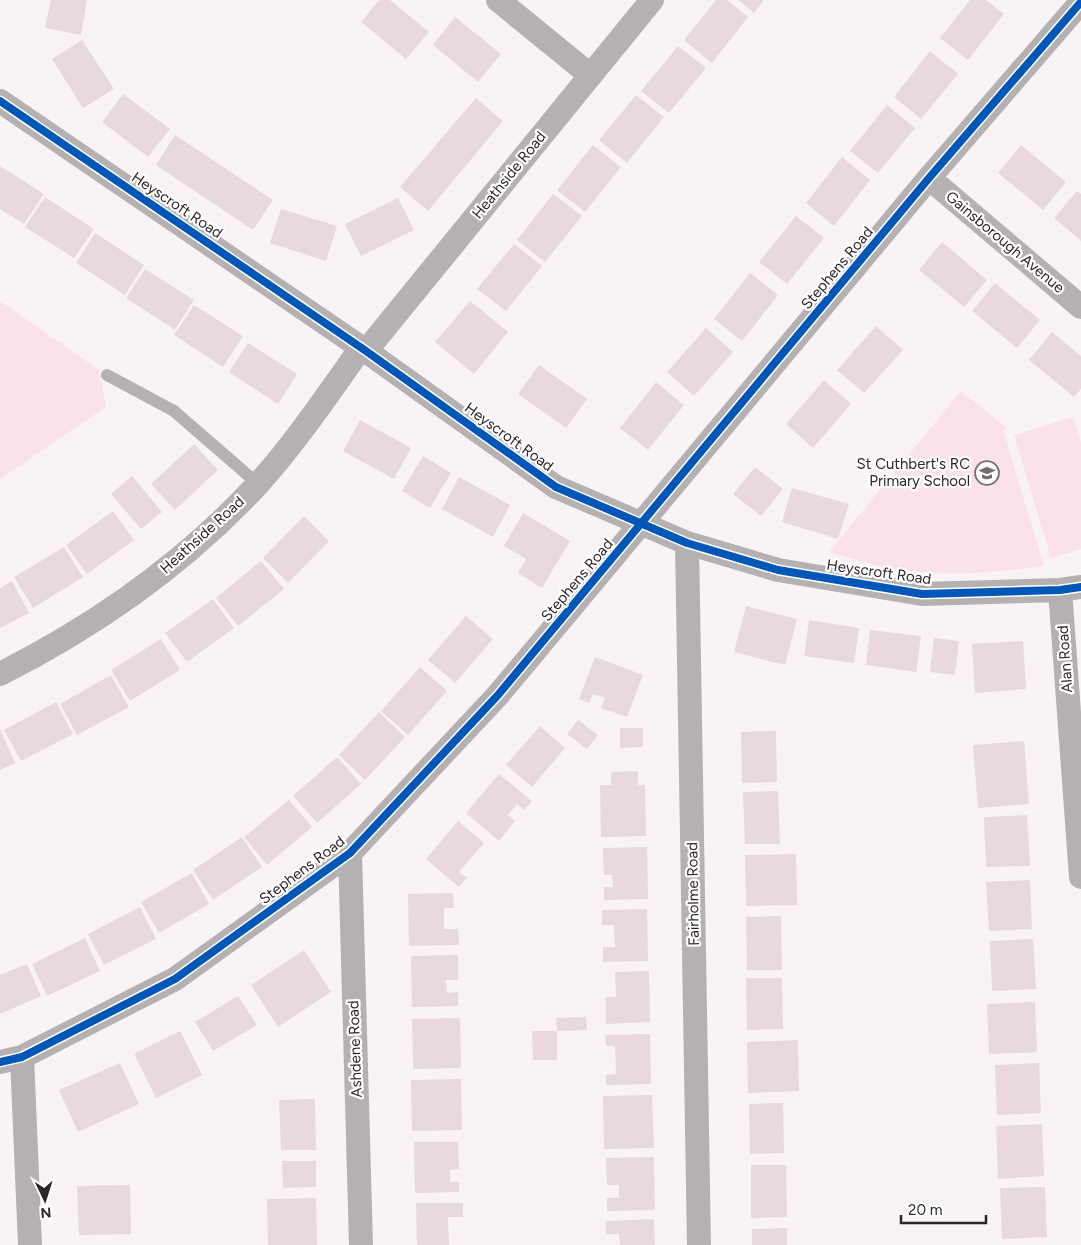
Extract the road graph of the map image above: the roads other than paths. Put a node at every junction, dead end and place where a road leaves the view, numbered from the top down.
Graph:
1 (498, 0) edge
2 (652, 0) edge
3 (1081, 2) edge
4 (590, 75) junction
5 (0, 101) edge
6 (929, 178) junction
7 (1081, 306) edge
8 (363, 350) junction
9 (107, 375) dead end
10 (258, 484) junction
11 (642, 524) junction
12 (686, 543) junction
13 (1070, 588) edge
14 (0, 674) edge
15 (350, 853) junction
16 (1081, 878) edge
17 (11, 1060) edge
18 (30, 1245) edge
19 (361, 1245) edge
20 (698, 1245) edge

1 - 4 street
2 - 4 street, Heathside Road
3 - 6 street, Stephens Road
4 - 8 street, Heathside Road
5 - 8 street, Heyscroft Road
6 - 7 street, Gainsborough Avenue
6 - 11 street, Stephens Road
8 - 10 street, Heathside Road
8 - 11 street, Heyscroft Road
9 - 10 lane
10 - 14 street, Heathside Road
11 - 12 street, Heyscroft Road
11 - 15 street, Stephens Road
12 - 13 street, Heyscroft Road
12 - 20 street, Fairholme Road
13 - 16 street, Alan Road
15 - 17 street, Stephens Road
15 - 19 street, Ashdene Road
17 - 18 street

